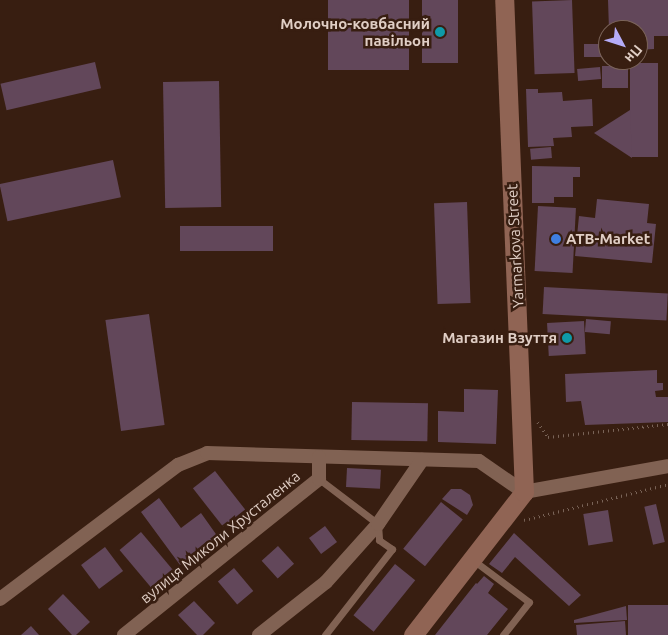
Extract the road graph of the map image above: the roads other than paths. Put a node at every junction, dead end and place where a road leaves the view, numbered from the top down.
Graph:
1 (504, 0) edge
2 (319, 456) junction
3 (422, 460) junction
4 (668, 466) edge
5 (319, 479) junction
6 (524, 492) junction
7 (378, 524) junction
8 (473, 559) junction
9 (0, 598) edge
10 (124, 635) edge
11 (259, 635) edge
12 (325, 635) edge
13 (413, 635) edge
14 (503, 635) edge

1 - 6 street, Yarmarkova Street
2 - 3 street, вулиця Миколи Хрусталенка
2 - 5 street, вулиця Миколи Хрусталенка
2 - 9 street, вулиця Миколи Хрусталенка
3 - 6 street, вулиця Миколи Хрусталенка
3 - 7 street
4 - 6 street
5 - 7 lane
5 - 10 street, вулиця Миколи Хрусталенка
6 - 8 street
7 - 11 street
7 - 12 lane
8 - 13 street
8 - 14 lane

